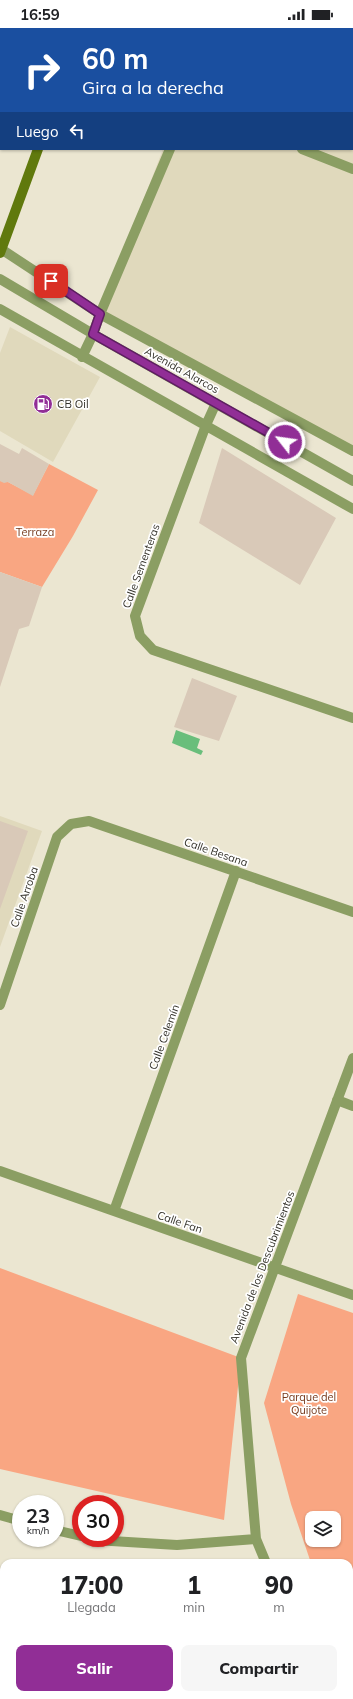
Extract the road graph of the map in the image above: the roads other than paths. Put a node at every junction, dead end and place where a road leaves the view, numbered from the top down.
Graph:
1 (38, 150) edge
2 (170, 150) edge
3 (305, 150) edge
4 (353, 169) edge
5 (1, 251) edge
6 (0, 279) edge
7 (0, 309) edge
8 (100, 314) junction
9 (93, 334) junction
10 (82, 357) junction
11 (216, 402) junction
12 (206, 425) junction
13 (353, 451) edge
14 (353, 481) edge
15 (353, 509) edge
16 (353, 718) edge
17 (71, 824) joint
18 (236, 871) junction
19 (353, 912) edge
20 (0, 1005) edge
21 (353, 1058) edge
22 (337, 1100) junction
23 (353, 1106) edge
24 (0, 1171) edge
25 (114, 1212) junction
26 (274, 1268) junction
27 (353, 1295) edge
28 (0, 1515) edge
29 (12, 1518) edge
30 (256, 1540) junction
31 (124, 1541) edge
32 (264, 1559) edge

1 - 5 street
2 - 8 street
3 - 4 street
5 - 8 street, Avenida Alarcos
6 - 9 street, Avenida Alarcos
7 - 10 street
8 - 9 street
8 - 13 street, Avenida Alarcos
9 - 10 street
9 - 11 street, Avenida Alarcos
10 - 12 street
11 - 12 street, Calle Sementeras
11 - 14 street, Avenida Alarcos
12 - 15 street
12 - 16 street, Calle Sementeras
17 - 18 street, Calle Besana
17 - 20 street, Calle Arroba
18 - 19 street, Calle Besana
18 - 25 street, Calle Celemín
21 - 22 street, Avenida de los Descubrimientos
22 - 23 street
22 - 26 street, Avenida de los Descubrimientos
24 - 25 street, Calle Fan
25 - 26 street, Calle Fan
26 - 27 street, Calle Fan
26 - 30 street, Avenida de los Descubrimientos
28 - 29 street
30 - 31 street
30 - 32 street, Avenida de los Descubrimientos

